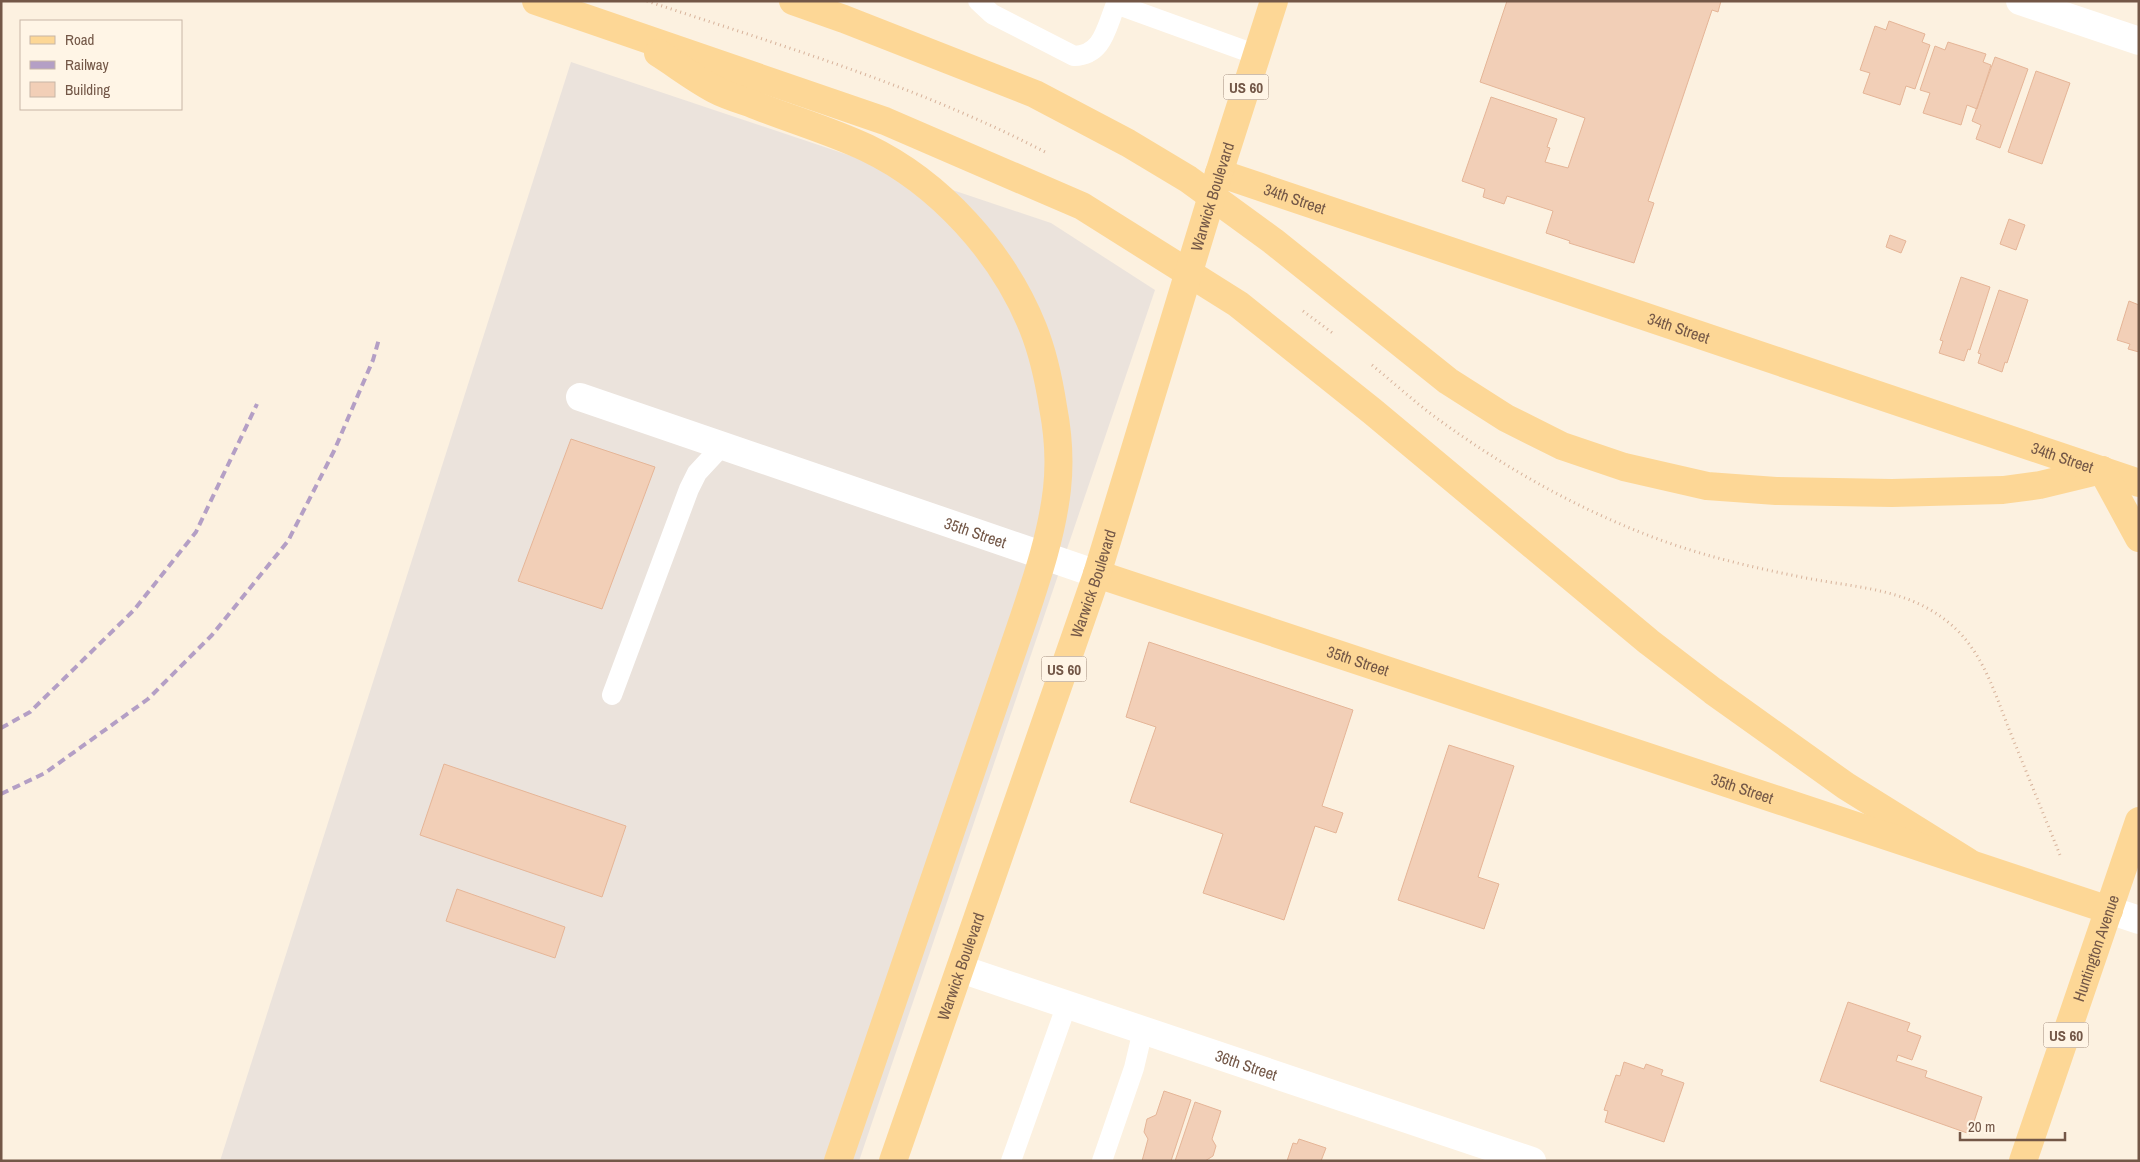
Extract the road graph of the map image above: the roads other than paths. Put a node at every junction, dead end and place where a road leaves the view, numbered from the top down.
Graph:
1 (536, 1) edge
2 (793, 1) edge
3 (978, 1) edge
4 (1274, 1) edge
5 (2020, 1) edge
6 (1116, 3) edge
7 (621, 29) junction
8 (2139, 41) edge
9 (1257, 55) junction
10 (1219, 173) junction
11 (580, 396) dead end
12 (722, 446) junction
13 (2102, 470) junction
14 (2139, 483) edge
15 (2139, 538) edge
16 (1096, 574) junction
17 (612, 695) dead end
18 (2139, 822) edge
19 (1968, 862) junction
20 (2109, 910) junction
21 (2139, 920) edge
22 (961, 969) junction
23 (1067, 1004) junction
24 (1143, 1030) junction
25 (838, 1161) edge
26 (893, 1161) edge
27 (1011, 1161) edge
28 (1102, 1161) edge
29 (1532, 1161) edge
30 (2023, 1161) edge

1 - 7 main road
2 - 13 main road
3 - 6 lane
4 - 9 main road, Warwick Boulevard / US 60
5 - 8 street
6 - 9 lane
7 - 19 main road
7 - 25 main road
9 - 10 main road, Warwick Boulevard / US 60
10 - 13 main road, 34th Street
10 - 16 main road, Warwick Boulevard / US 60
11 - 12 street, 35th Street
12 - 16 street, 35th Street
12 - 17 lane
13 - 14 main road, 34th Street
13 - 15 main road
16 - 19 main road, 35th Street
16 - 22 main road, Warwick Boulevard / US 60
18 - 20 main road, Huntington Avenue / US 60
19 - 20 main road, 35th Street
20 - 21 street, 35th Street
20 - 30 main road, Huntington Avenue / US 60
22 - 23 street, 36th Street
22 - 26 main road, Warwick Boulevard / US 60
23 - 24 street, 36th Street
23 - 27 lane
24 - 28 lane
24 - 29 street, 36th Street

